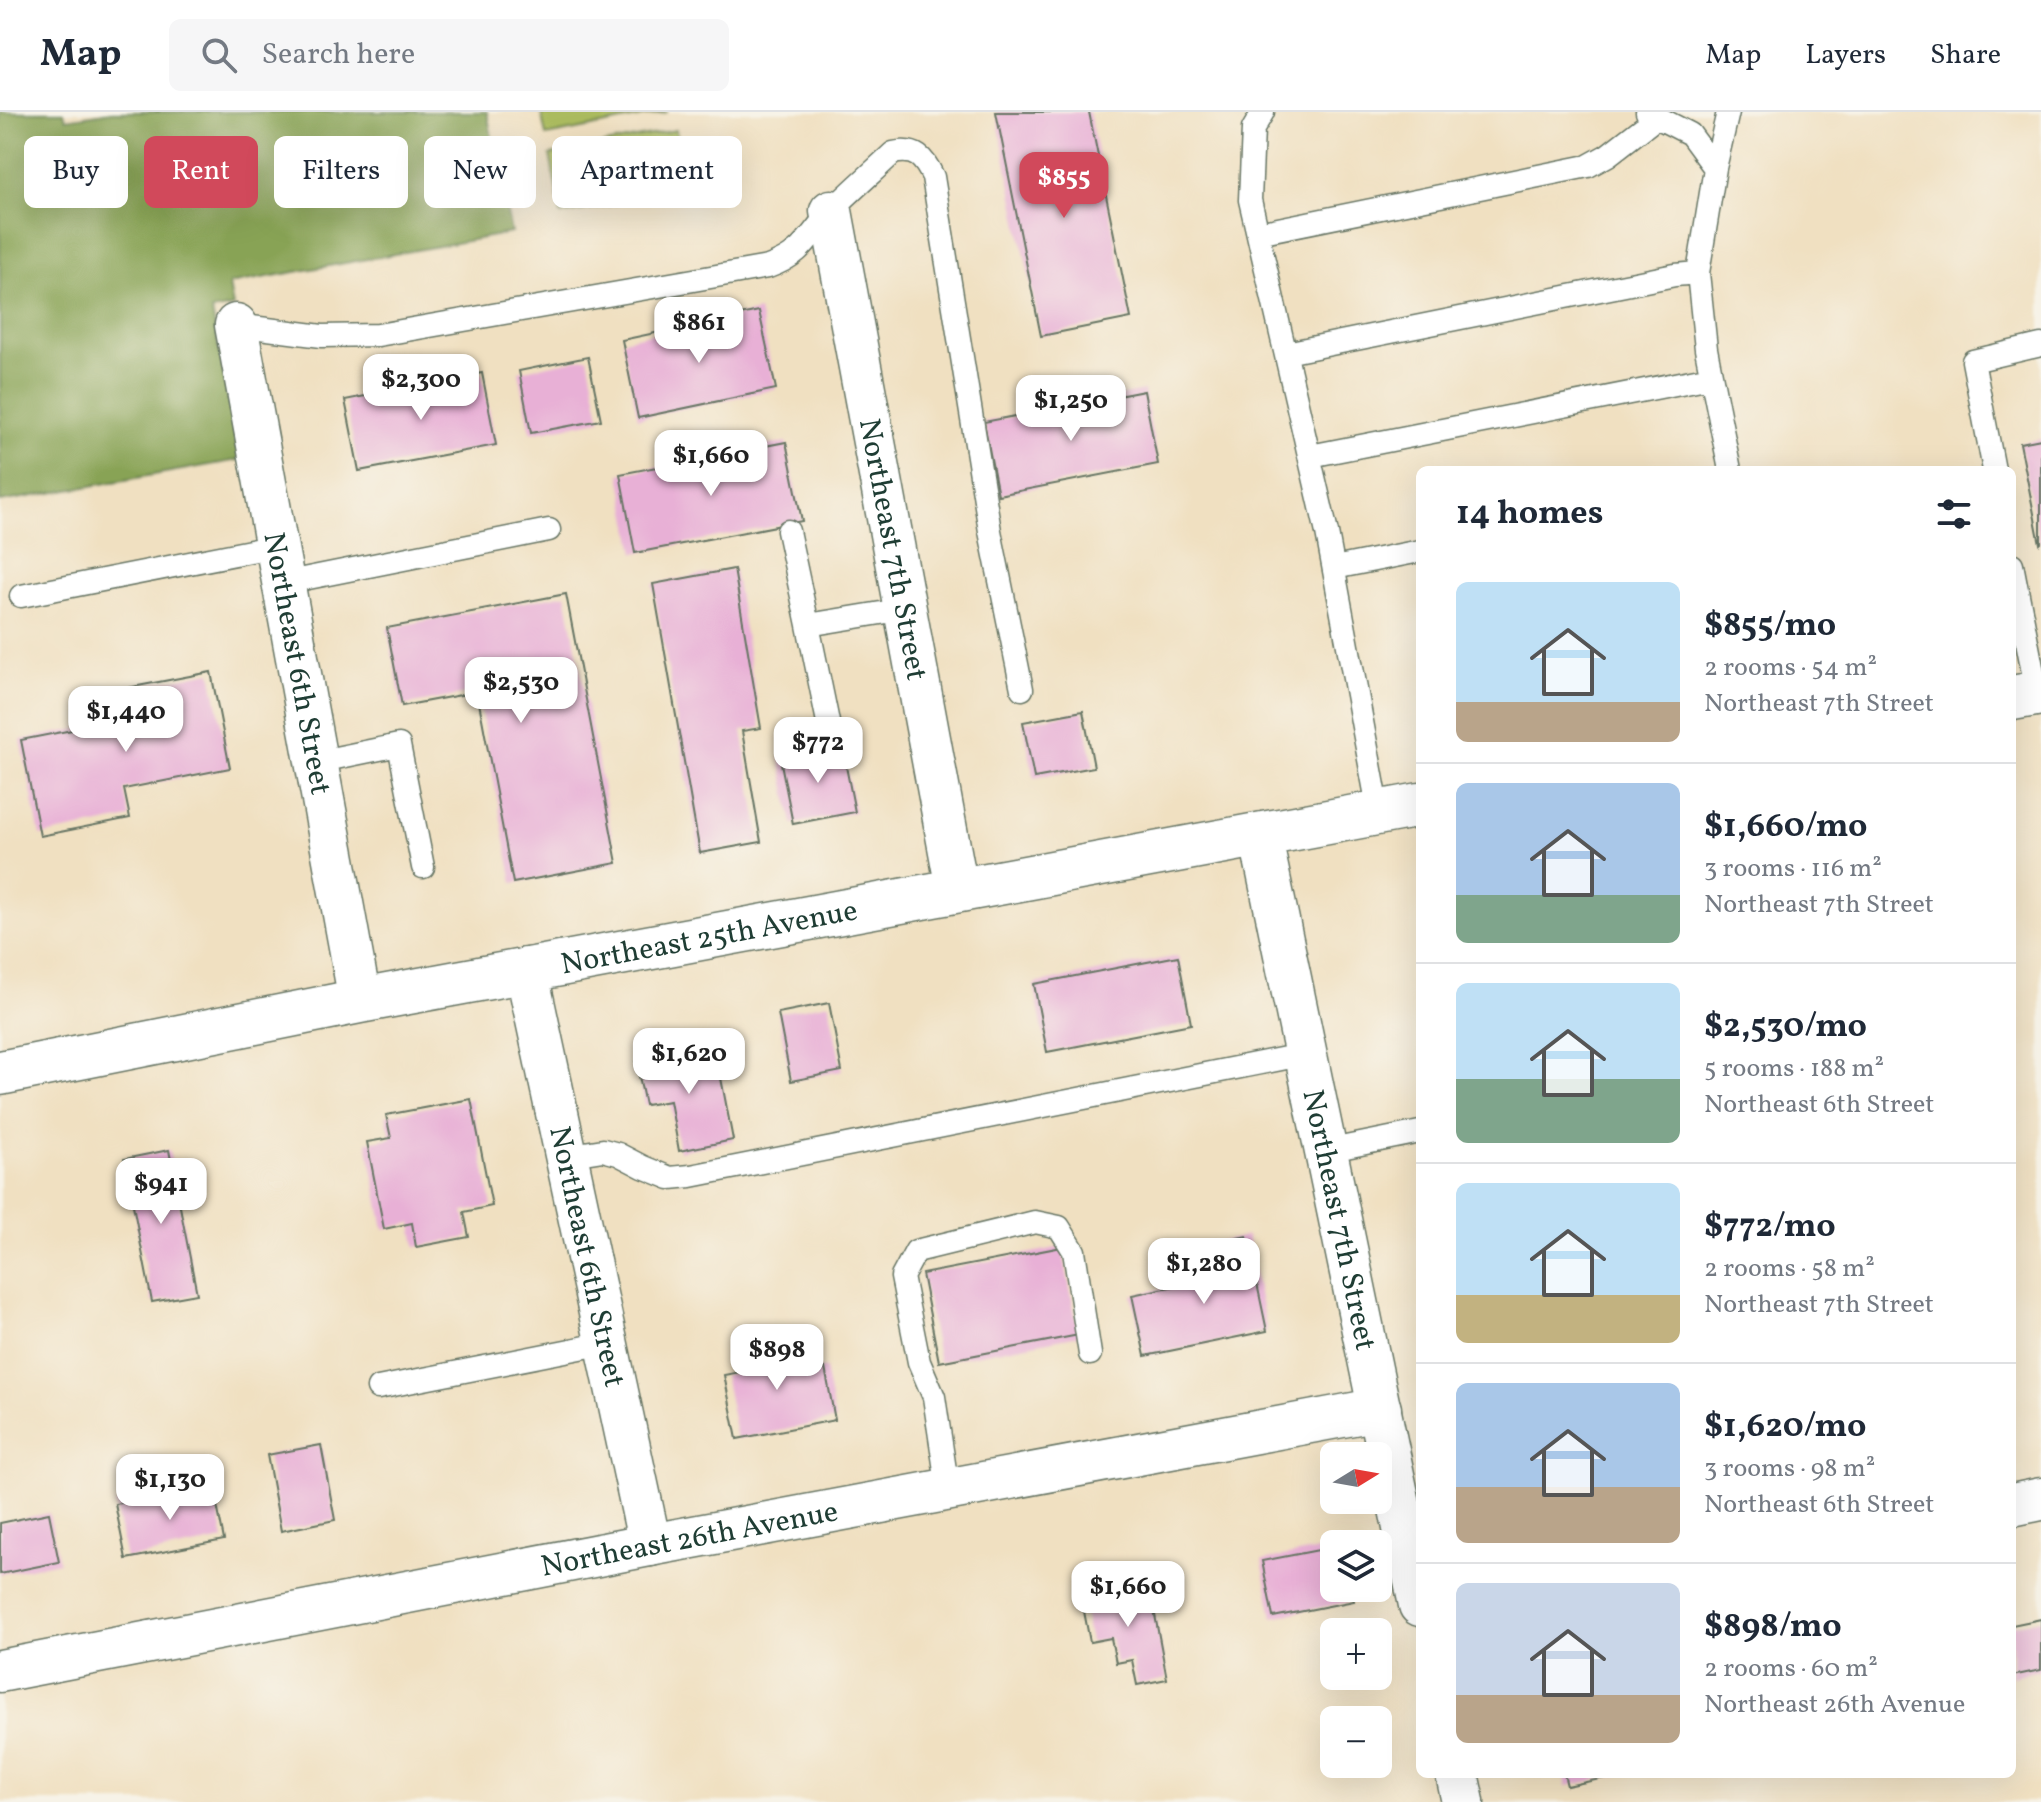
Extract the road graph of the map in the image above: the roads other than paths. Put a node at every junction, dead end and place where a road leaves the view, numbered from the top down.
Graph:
1 (1263, 112) edge
2 (1728, 112) edge
3 (1652, 115) edge
4 (1715, 168) junction
5 (831, 211) junction
6 (1258, 233) junction
7 (1698, 273) junction
8 (236, 325) joint
9 (2041, 345) edge
10 (1286, 353) junction
11 (1711, 377) junction
12 (1310, 456) junction
13 (1729, 466) edge
14 (1993, 466) edge
15 (549, 530) dead end
16 (788, 531) dead end
17 (1416, 552) edge
18 (280, 564) junction
19 (1334, 568) junction
20 (2016, 593) edge
21 (21, 596) dead end
22 (905, 609) junction
23 (808, 625) junction
24 (1022, 689) dead end
25 (2030, 695) edge
26 (829, 727) dead end
27 (316, 762) junction
28 (1399, 809) edge
29 (1260, 834) junction
30 (423, 867) dead end
31 (957, 889) junction
32 (526, 969) junction
33 (360, 1001) junction
34 (1306, 1054) junction
35 (0, 1073) edge
36 (1416, 1133) edge
37 (1326, 1151) junction
38 (565, 1156) junction
39 (606, 1343) junction
40 (1090, 1354) dead end
41 (378, 1388) dead end
42 (1380, 1409) junction
43 (948, 1490) junction
44 (2041, 1499) edge
45 (2016, 1504) edge
46 (650, 1545) junction
47 (1416, 1585) edge
48 (0, 1671) edge
49 (1458, 1778) edge
50 (1463, 1802) edge

1 - 6 lane
2 - 4 lane
3 - 4 lane
3 - 6 lane
4 - 7 lane
5 - 8 lane
5 - 22 street, Northeast 7th Street
5 - 24 lane
6 - 10 lane
7 - 10 lane
7 - 11 lane
8 - 18 street, Northeast 6th Street
9 - 14 lane
10 - 12 lane
11 - 12 lane
11 - 13 lane
12 - 19 lane
15 - 18 lane
16 - 23 lane
17 - 19 lane
18 - 21 lane
18 - 27 street, Northeast 6th Street
19 - 28 lane
20 - 25 lane
22 - 23 lane
22 - 31 street, Northeast 7th Street
23 - 26 lane
27 - 30 lane
27 - 33 street, Northeast 6th Street
28 - 29 main road, Northeast 25th Avenue
29 - 31 main road, Northeast 25th Avenue
29 - 34 street, Northeast 7th Street
31 - 32 main road, Northeast 25th Avenue
32 - 33 main road, Northeast 25th Avenue
32 - 38 street, Northeast 6th Street
33 - 35 main road, Northeast 25th Avenue
34 - 37 street, Northeast 7th Street
34 - 38 lane
36 - 37 lane
37 - 42 street, Northeast 7th Street
38 - 39 street, Northeast 6th Street
39 - 41 lane
39 - 46 street, Northeast 6th Street
40 - 43 lane
42 - 43 street, Northeast 26th Avenue
42 - 47 street, Northeast 7th Street
43 - 46 street, Northeast 26th Avenue
44 - 45 street
46 - 48 street, Northeast 26th Avenue
49 - 50 street

